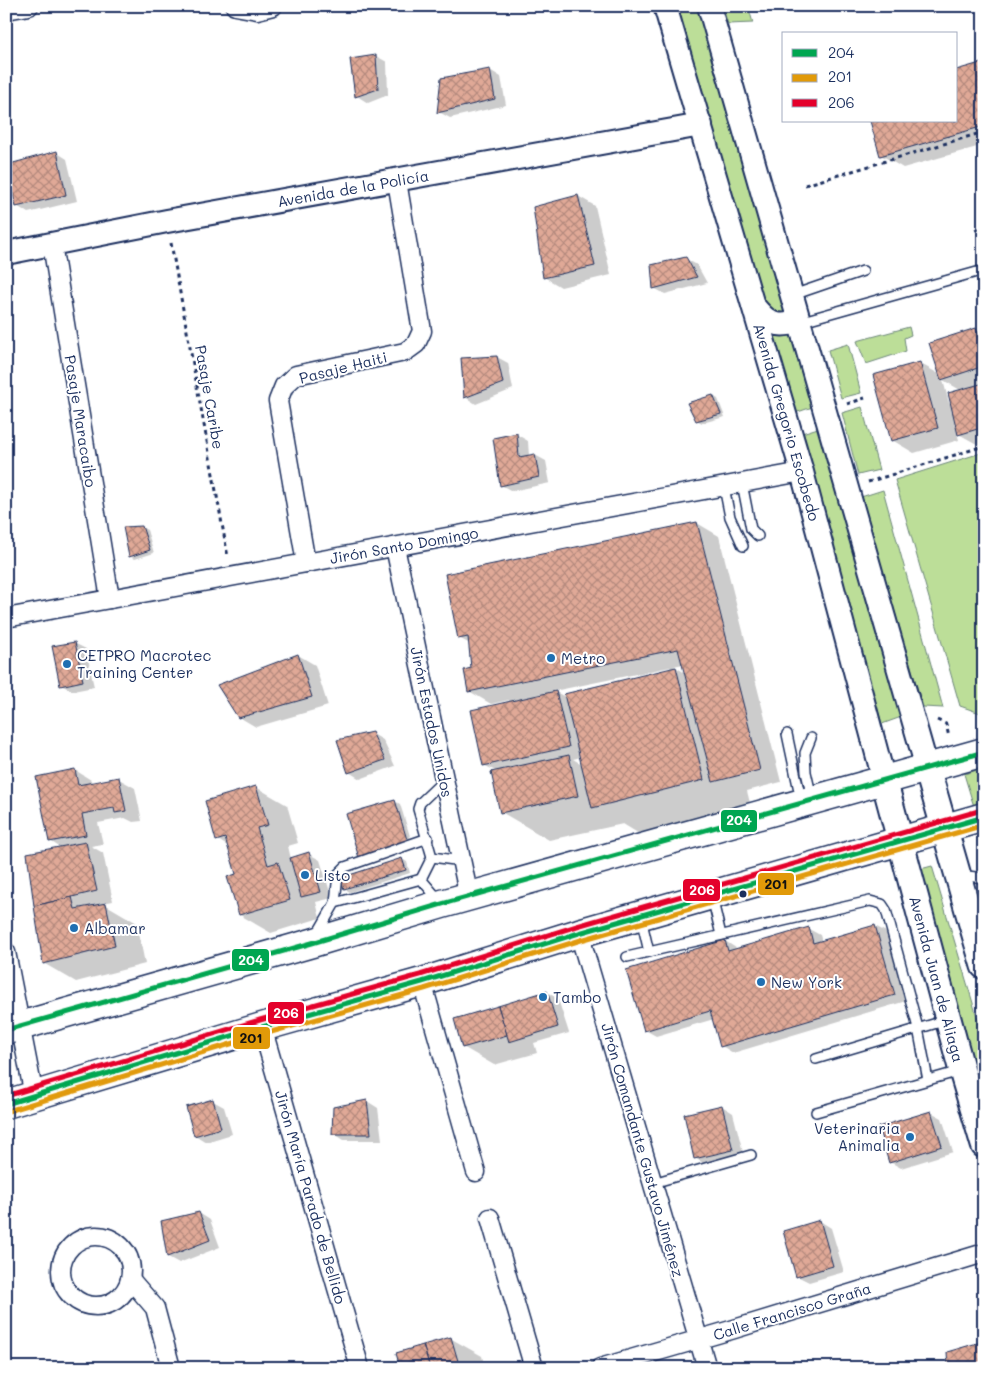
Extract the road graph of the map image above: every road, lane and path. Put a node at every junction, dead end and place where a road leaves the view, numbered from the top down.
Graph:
1 (29, 6) edge
2 (235, 6) edge
3 (273, 6) edge
4 (665, 6) edge
5 (709, 6) edge
6 (6, 10) edge
7 (701, 125) junction
8 (984, 132) edge
9 (397, 181) junction
10 (806, 185) dead end
11 (167, 221) junction
12 (984, 227) edge
13 (975, 230) dead end
14 (52, 244) junction
15 (6, 253) edge
16 (984, 270) edge
17 (863, 271) dead end
18 (791, 296) junction
19 (753, 305) junction
20 (799, 322) junction
21 (865, 398) dead end
22 (841, 406) dead end
23 (984, 446) edge
24 (802, 472) junction
25 (742, 483) junction
26 (724, 487) junction
27 (848, 487) junction
28 (758, 536) dead end
29 (743, 546) dead end
30 (395, 547) junction
31 (306, 563) junction
32 (231, 577) junction
33 (110, 599) junction
34 (6, 618) edge
35 (934, 719) dead end
36 (787, 734) dead end
37 (811, 738) dead end
38 (949, 738) dead end
39 (984, 752) edge
40 (928, 768) junction
41 (444, 779) junction
42 (884, 780) junction
43 (807, 802) junction
44 (980, 824) edge
45 (945, 828) junction
46 (428, 838) junction
47 (900, 841) junction
48 (432, 858) junction
49 (462, 861) junction
50 (958, 875) junction
51 (984, 878) edge
52 (421, 879) junction
53 (712, 895) junction
54 (469, 897) junction
55 (335, 904) junction
56 (442, 904) junction
57 (640, 915) junction
58 (578, 933) junction
59 (721, 936) junction
60 (312, 943) junction
61 (6, 952) edge
62 (649, 952) junction
63 (627, 957) dead end
64 (984, 966) edge
65 (422, 982) junction
66 (948, 1020) junction
67 (262, 1027) junction
68 (13, 1028) edge
69 (918, 1028) junction
70 (816, 1059) dead end
71 (962, 1071) junction
72 (928, 1080) junction
73 (34, 1096) junction
74 (6, 1104) edge
75 (816, 1112) dead end
76 (984, 1145) edge
77 (751, 1155) dead end
78 (476, 1172) dead end
79 (653, 1183) junction
80 (490, 1218) dead end
81 (984, 1253) edge
82 (130, 1279) dead end
83 (698, 1340) junction
84 (171, 1368) edge
85 (360, 1368) edge
86 (534, 1368) edge
87 (600, 1368) edge
88 (707, 1368) edge

1 - 6 street
2 - 3 street
4 - 7 street, Avenida Gregorio Escobedo
5 - 18 street
7 - 9 street, Avenida de la Policía
7 - 19 street, Avenida Gregorio Escobedo
8 - 10 path
9 - 11 street, Avenida de la Policía
9 - 31 street, Pasaje Haiti
11 - 14 street, Avenida de la Policía
11 - 32 path, Pasaje Caribe
12 - 13 path
14 - 15 street, Avenida de la Policía
14 - 33 street, Pasaje Maracaibo
16 - 20 lane
17 - 18 lane
18 - 20 street
19 - 20 street
19 - 24 street, Avenida Gregorio Escobedo
20 - 27 street
21 - 22 path
23 - 27 path
24 - 25 street, Jirón Santo Domingo
24 - 42 street, Avenida Gregorio Escobedo
25 - 26 street, Jirón Santo Domingo
25 - 28 lane
26 - 29 lane
26 - 30 street, Jirón Santo Domingo
27 - 40 street
30 - 31 street, Jirón Santo Domingo
30 - 41 street, Jirón Estados Unidos
31 - 32 street, Jirón Santo Domingo
32 - 33 street, Jirón Santo Domingo
33 - 34 street, Jirón Santo Domingo
35 - 38 path
36 - 43 lane
37 - 43 lane
39 - 40 main road
40 - 42 main road
40 - 45 main road
41 - 46 lane
41 - 49 street, Jirón Estados Unidos
42 - 43 main road
42 - 47 main road, Avenida Gregorio Escobedo
43 - 54 main road
44 - 45 main road
45 - 47 main road
45 - 50 main road
46 - 48 lane
46 - 55 lane
47 - 53 main road
47 - 66 main road, Avenida Juan de Aliaga
48 - 49 lane
48 - 52 lane
49 - 54 street, Jirón Estados Unidos
50 - 51 lane
50 - 64 main road
52 - 55 lane
52 - 56 lane
53 - 57 main road
53 - 59 lane
54 - 56 main road
55 - 60 lane
56 - 60 main road
57 - 58 main road
57 - 62 lane
58 - 65 main road
58 - 79 street, Jirón Comandante Gustavo Jiménez
59 - 62 lane
59 - 69 lane
60 - 68 main road
61 - 68 street
62 - 63 lane
65 - 67 main road
65 - 78 street
66 - 69 lane
66 - 71 main road, Avenida Juan de Aliaga
67 - 73 main road
67 - 85 street, Jirón María Parado de Bellido
68 - 73 street
69 - 70 lane
69 - 72 lane
71 - 72 lane
71 - 76 main road, Avenida Juan de Aliaga
72 - 75 lane
73 - 74 main road
77 - 79 lane
79 - 83 street, Jirón Comandante Gustavo Jiménez
80 - 86 street
81 - 83 street, Calle Francisco Graña
82 - 84 street
83 - 87 street, Calle Francisco Graña
83 - 88 street, Jirón Comandante Gustavo Jiménez

